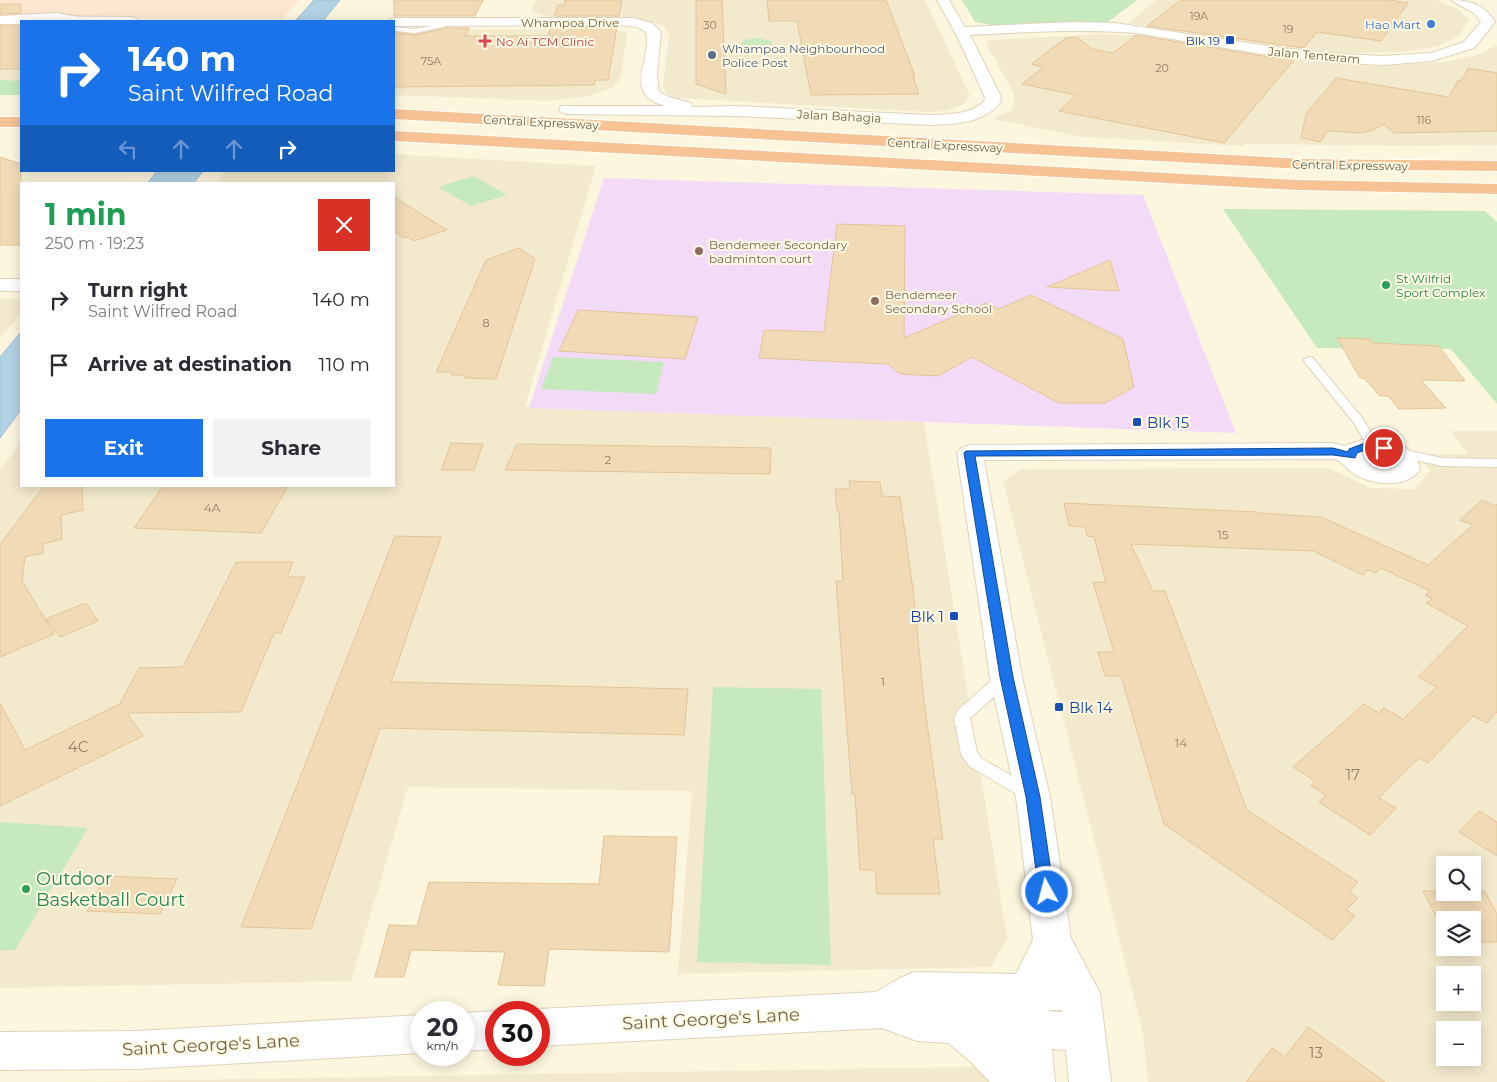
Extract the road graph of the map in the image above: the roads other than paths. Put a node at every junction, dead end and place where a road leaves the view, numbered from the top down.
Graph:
1 (943, 0) edge
2 (1456, 0) edge
3 (0, 19) edge
4 (511, 19) junction
5 (49, 20) edge
6 (0, 24) edge
7 (20, 24) edge
8 (395, 26) edge
9 (395, 26) edge
10 (962, 33) junction
11 (635, 74) dead end
12 (620, 95) dead end
13 (395, 106) edge
14 (567, 109) junction
15 (736, 111) junction
16 (395, 114) edge
17 (0, 122) edge
18 (20, 122) edge
19 (395, 136) edge
20 (1497, 166) edge
21 (1497, 189) edge
22 (0, 285) edge
23 (20, 285) edge
24 (1309, 360) dead end
25 (1380, 457) junction
26 (1442, 462) junction
27 (1497, 462) edge
28 (1006, 677) junction
29 (1033, 797) junction
30 (1052, 940) junction
31 (882, 1010) junction
32 (1030, 1010) junction
33 (1083, 1013) junction
34 (956, 1025) junction
35 (550, 1027) edge
36 (410, 1035) edge
37 (0, 1051) edge
38 (1018, 1082) edge
39 (1034, 1082) edge
40 (1090, 1082) edge

1 - 10 street, Jalan Bahagia
2 - 10 street, Jalan Tenteram
3 - 5 street
4 - 8 street, Whampoa Drive
4 - 9 street, Whampoa Drive
4 - 11 street, Whampoa Drive
4 - 15 street, Whampoa Drive
6 - 7 street
10 - 15 street, Jalan Bahagia
12 - 14 street
13 - 14 highway
14 - 15 street, Jalan Bahagia
16 - 20 highway, Central Expressway
17 - 18 highway
19 - 21 highway, Central Expressway
22 - 23 street
24 - 25 lane
25 - 26 lane
25 - 26 lane
25 - 28 street
26 - 27 lane
28 - 29 street
28 - 29 lane
29 - 30 street
30 - 32 street
30 - 33 street
31 - 32 street, Saint George's Lane
31 - 34 street, Saint George's Lane
31 - 35 street, Saint George's Lane
32 - 33 street, Saint George's Lane
32 - 34 street, Saint George's Lane
32 - 39 street
33 - 40 street
34 - 38 street
36 - 37 street, Saint George's Lane

